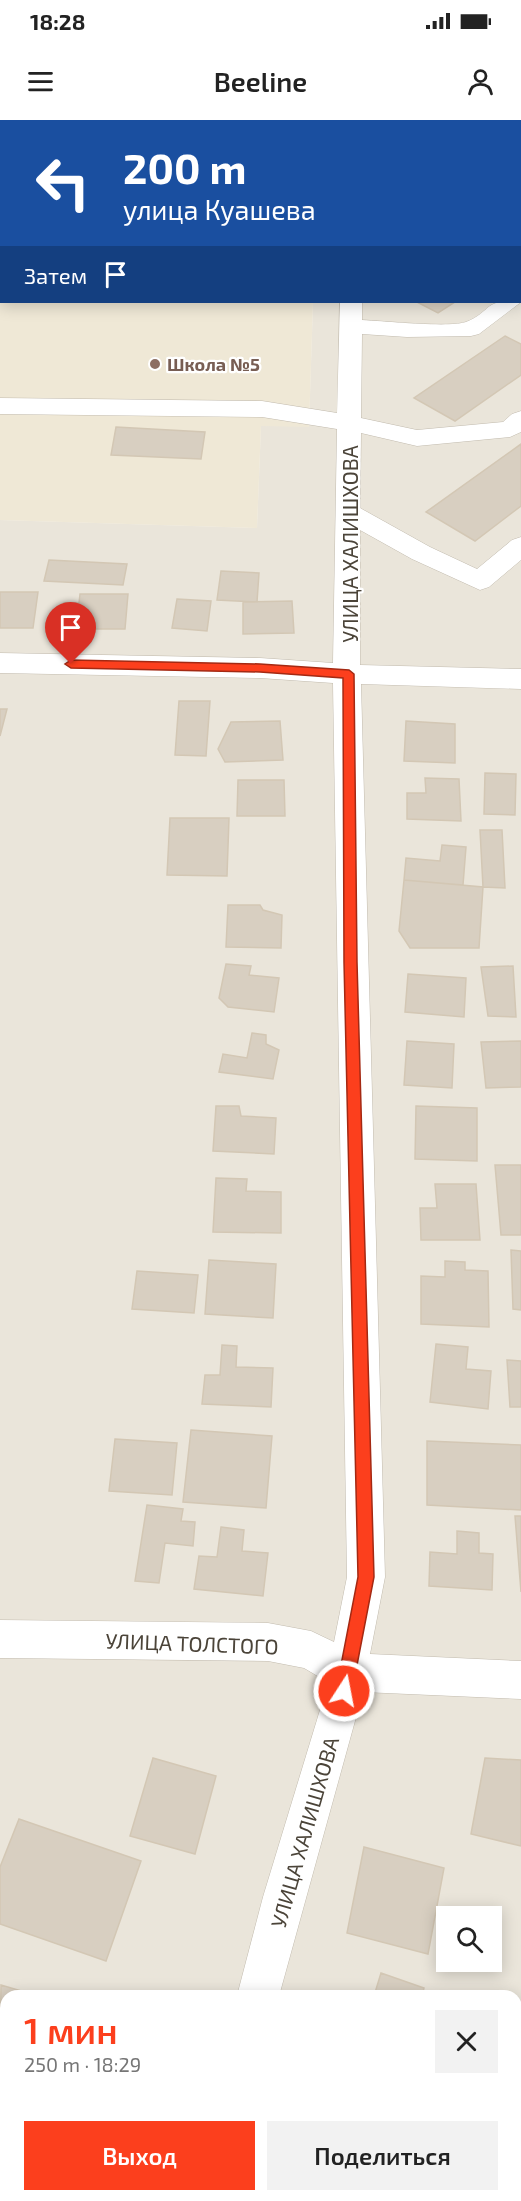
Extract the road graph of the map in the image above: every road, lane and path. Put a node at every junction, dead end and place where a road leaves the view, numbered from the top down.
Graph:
1 (508, 303) edge
2 (351, 314) edge
3 (0, 405) edge
4 (521, 419) edge
5 (350, 423) junction
6 (348, 512) junction
7 (521, 546) edge
8 (521, 575) edge
9 (480, 580) junction
10 (0, 663) edge
11 (349, 674) junction
12 (521, 679) edge
13 (0, 1639) edge
14 (347, 1672) junction
15 (521, 1680) edge
16 (260, 1990) edge

1 - 2 street
2 - 5 street, УЛИЦА ХАЛИШХОВА
3 - 5 street
4 - 5 street
5 - 6 street, УЛИЦА ХАЛИШХОВА
6 - 9 street
6 - 11 street, УЛИЦА ХАЛИШХОВА
7 - 9 street
8 - 9 street
10 - 11 street
11 - 12 street
11 - 14 street, УЛИЦА ХАЛИШХОВА
13 - 14 street, УЛИЦА ТОЛСТОГО
14 - 15 street, УЛИЦА ТОЛСТОГО
14 - 16 street, УЛИЦА ХАЛИШХОВА

